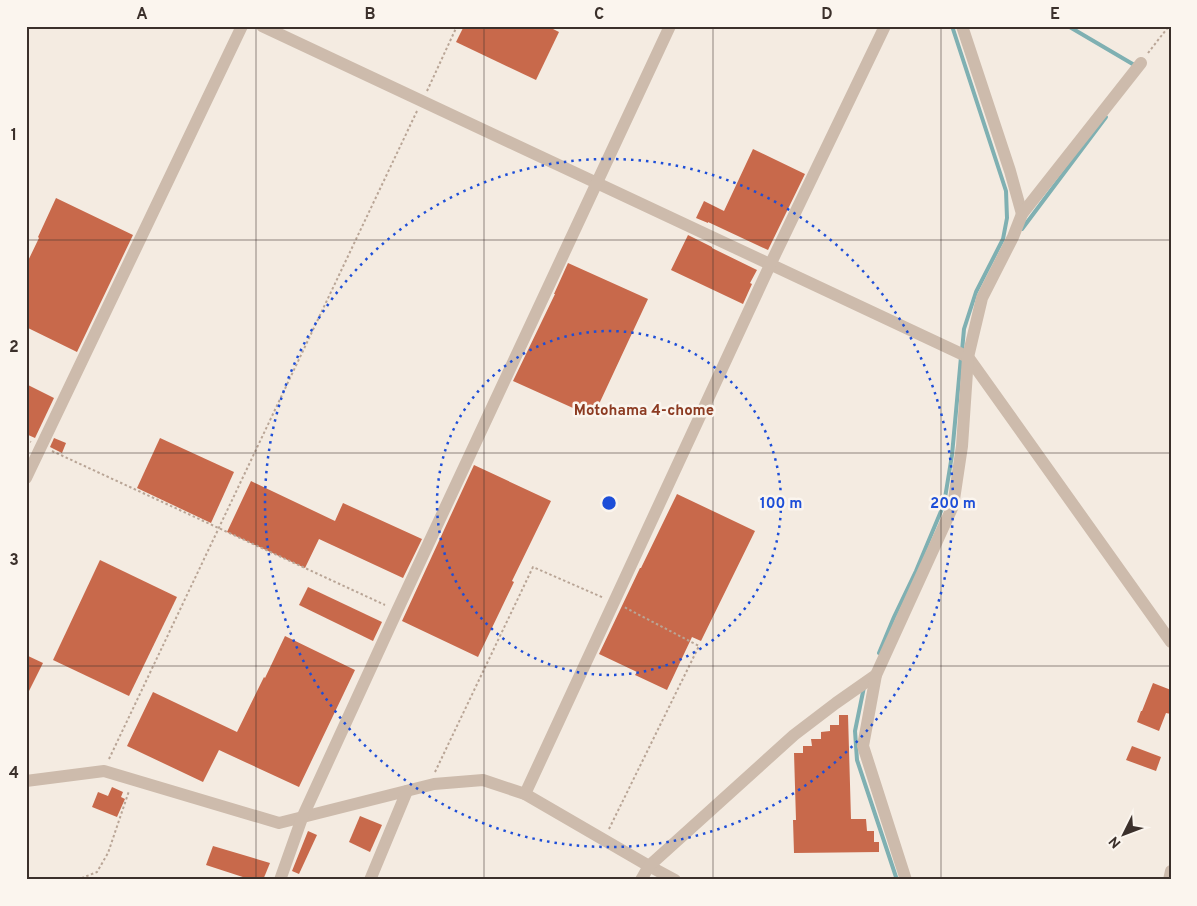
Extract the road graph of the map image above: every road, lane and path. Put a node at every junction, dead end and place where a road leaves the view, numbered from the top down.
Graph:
1 (242, 26) edge
2 (262, 26) edge
3 (457, 26) edge
4 (670, 26) edge
5 (885, 26) edge
6 (962, 26) edge
7 (1169, 26) edge
8 (1138, 67) joint
9 (422, 101) junction
10 (597, 183) junction
11 (1022, 214) junction
12 (770, 264) junction
13 (963, 355) junction
14 (26, 439) edge
15 (41, 446) junction
16 (26, 478) edge
17 (219, 528) junction
18 (397, 610) junction
19 (1171, 642) edge
20 (876, 675) junction
21 (104, 770) junction
22 (133, 779) junction
23 (26, 781) edge
24 (408, 791) junction
25 (525, 794) junction
26 (302, 818) junction
27 (649, 866) junction
28 (1171, 871) edge
29 (77, 880) edge
30 (280, 880) edge
31 (370, 880) edge
32 (641, 880) edge
33 (675, 880) edge
34 (906, 880) edge
35 (1169, 880) edge

1 - 15 street
2 - 9 street
3 - 9 path
4 - 10 street
5 - 12 street
6 - 11 street
7 - 8 path
8 - 11 street
9 - 10 street
9 - 17 path
10 - 12 street
10 - 18 street
11 - 13 street
12 - 13 street
12 - 25 street
13 - 19 street
13 - 20 street
14 - 15 path
15 - 16 street
15 - 17 path
17 - 18 path
17 - 21 path
18 - 26 street
20 - 27 street
20 - 34 street
21 - 22 street
21 - 23 street
22 - 26 street
22 - 29 path
24 - 25 street
24 - 26 street
24 - 31 street
25 - 27 street
26 - 30 street
27 - 32 street
27 - 33 street
28 - 35 street

